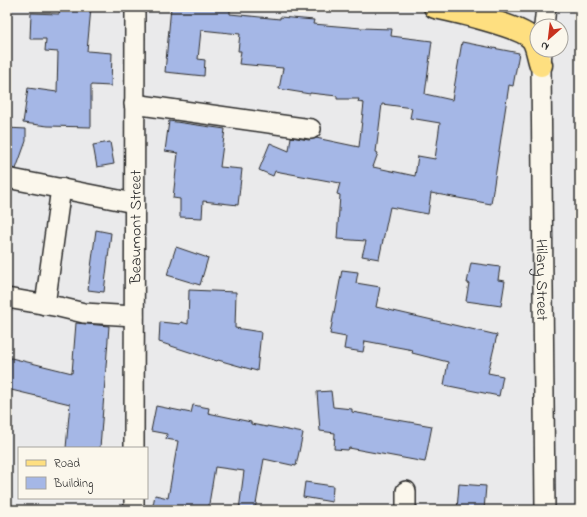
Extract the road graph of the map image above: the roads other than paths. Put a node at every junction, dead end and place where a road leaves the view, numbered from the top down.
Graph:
1 (135, 7) edge
2 (435, 7) edge
3 (546, 7) edge
4 (545, 18) edge
5 (529, 36) edge
6 (541, 58) edge
7 (134, 104) junction
8 (311, 129) dead end
9 (7, 178) edge
10 (61, 188) junction
11 (134, 203) junction
12 (7, 298) edge
13 (45, 304) junction
14 (134, 316) junction
15 (134, 447) edge
16 (406, 491) dead end
17 (134, 499) edge
18 (134, 510) edge
19 (406, 510) edge
20 (545, 510) edge

1 - 7 street, Beaumont Street
2 - 5 main road
3 - 4 street
6 - 20 street, Hilary Street
7 - 8 street
7 - 11 street, Beaumont Street
9 - 10 street
10 - 11 street
10 - 13 street
11 - 14 street, Beaumont Street
12 - 13 street
13 - 14 street
14 - 15 street, Beaumont Street
16 - 19 street
17 - 18 street

